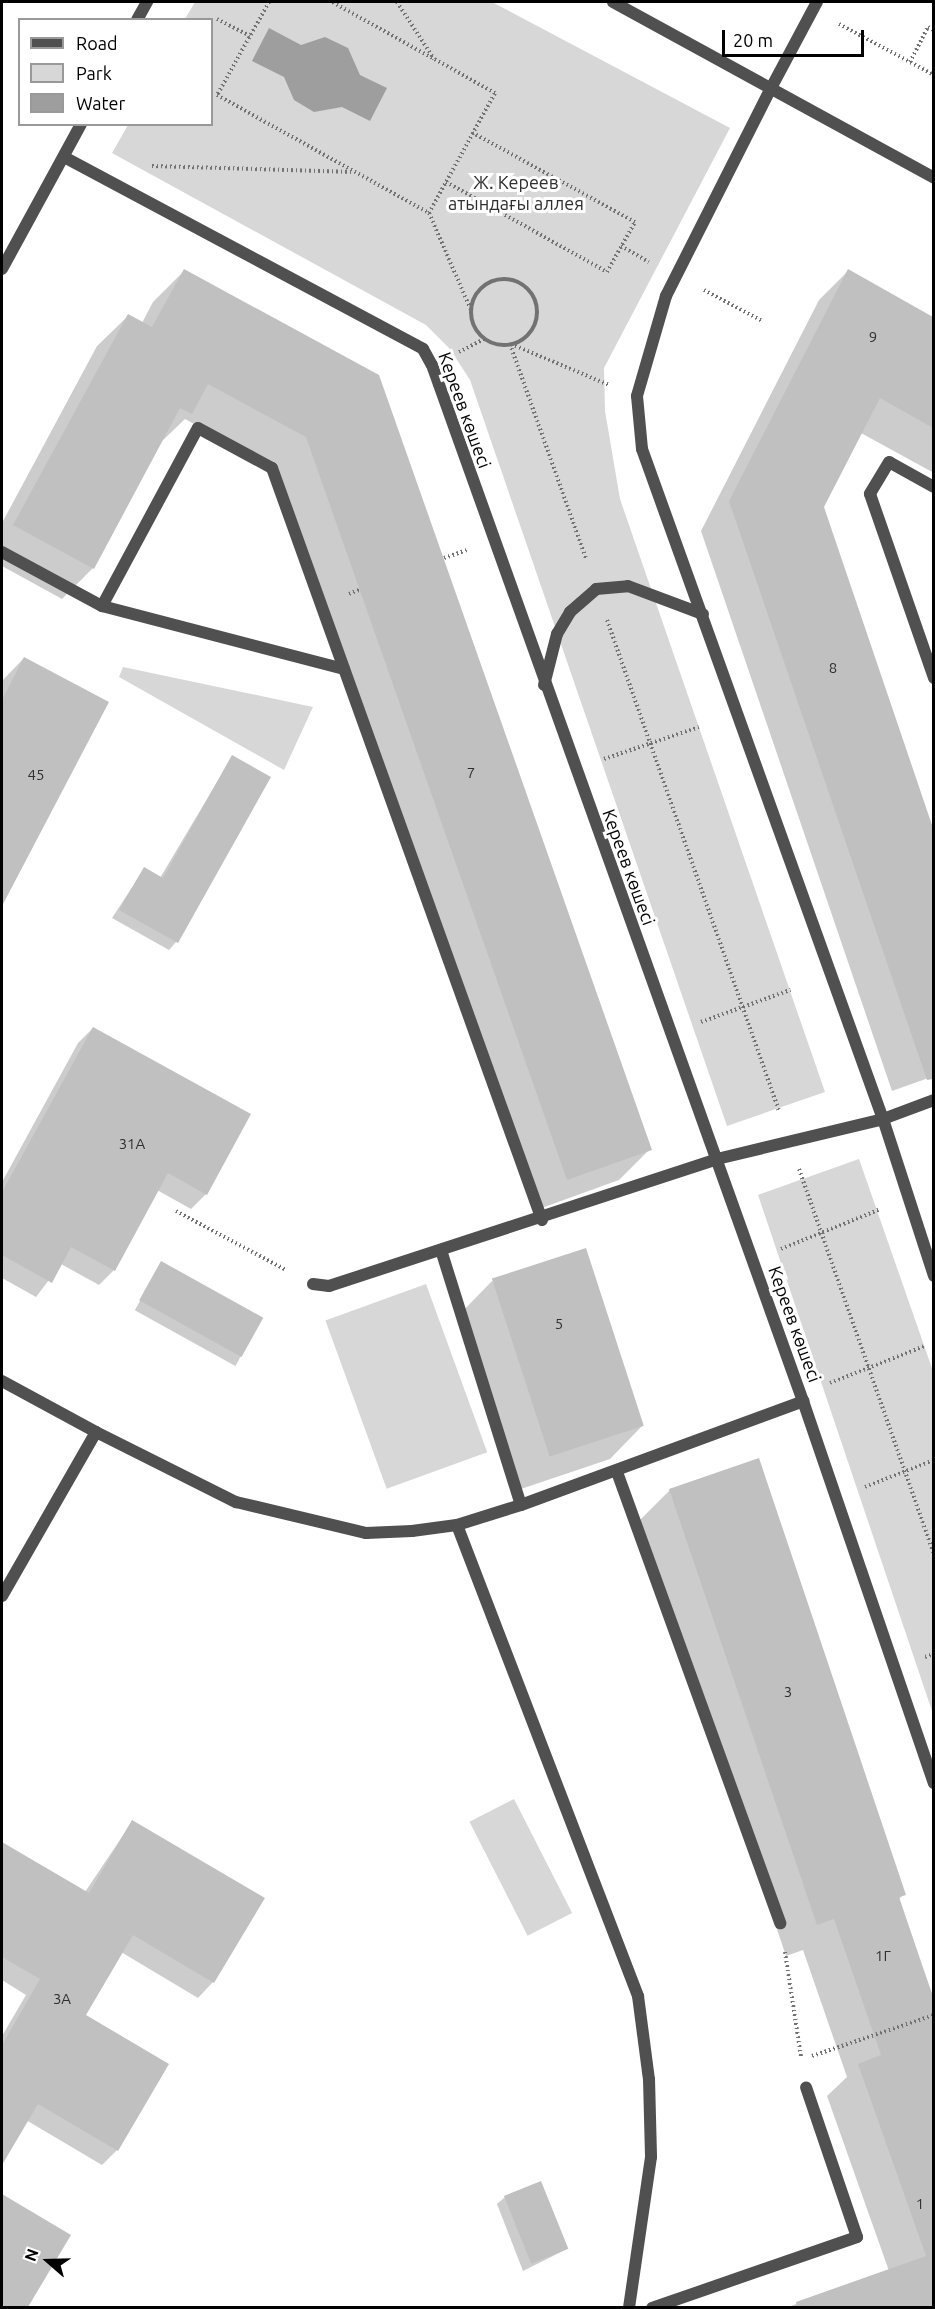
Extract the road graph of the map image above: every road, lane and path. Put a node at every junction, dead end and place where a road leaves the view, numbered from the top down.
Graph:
1 (147, 2) edge
2 (269, 2) edge
3 (332, 2) edge
4 (396, 2) edge
5 (612, 2) edge
6 (815, 5) edge
7 (138, 18) edge
8 (217, 19) dead end
9 (933, 30) edge
10 (250, 36) junction
11 (435, 59) junction
12 (910, 62) junction
13 (933, 75) edge
14 (770, 90) junction
15 (80, 126) edge
16 (473, 133) junction
17 (64, 157) junction
18 (148, 166) dead end
19 (355, 172) junction
20 (933, 178) edge
21 (446, 182) junction
22 (429, 213) junction
23 (2, 269) edge
24 (471, 310) junction
25 (510, 344) junction
26 (637, 396) junction
27 (933, 487) edge
28 (2, 552) edge
29 (596, 590) junction
30 (102, 606) junction
31 (703, 614) junction
32 (344, 669) junction
33 (933, 678) edge
34 (544, 687) junction
35 (699, 727) dead end
36 (651, 743) junction
37 (601, 760) dead end
38 (790, 990) dead end
39 (743, 1007) junction
40 (692, 1025) dead end
41 (933, 1100) edge
42 (883, 1119) junction
43 (789, 1140) junction
44 (717, 1159) junction
45 (878, 1210) dead end
46 (176, 1211) dead end
47 (542, 1220) junction
48 (821, 1232) junction
49 (441, 1250) junction
50 (778, 1251) dead end
51 (933, 1276) edge
52 (313, 1284) joint
53 (925, 1346) dead end
54 (869, 1368) junction
55 (2, 1381) edge
56 (824, 1385) dead end
57 (803, 1401) junction
58 (96, 1432) junction
59 (933, 1460) edge
60 (905, 1471) junction
61 (617, 1472) junction
62 (859, 1489) dead end
63 (521, 1505) junction
64 (457, 1525) junction
65 (933, 1554) edge
66 (2, 1596) edge
67 (933, 1783) edge
68 (780, 1923) joint
69 (933, 2015) edge
70 (801, 2059) junction
71 (806, 2087) joint
72 (629, 2307) edge
73 (652, 2307) edge

1 - 7 street
2 - 10 path
3 - 11 path
4 - 11 path
5 - 14 street
6 - 12 path
6 - 14 street
8 - 10 path
9 - 12 path
10 - 19 path
11 - 16 path
12 - 13 path
14 - 20 street
14 - 26 street
15 - 17 street
16 - 21 path
16 - 21 path
17 - 23 street
17 - 34 street, Кереев көшесі
18 - 19 path
19 - 22 path
21 - 22 path
22 - 24 path
24 - 25 path
24 - 25 path
25 - 26 path
25 - 29 path
26 - 31 street
27 - 33 street
28 - 30 street
29 - 31 street
29 - 34 street
29 - 36 path
30 - 32 street
30 - 32 street
31 - 42 street
32 - 47 street
34 - 44 street, Кереев көшесі
35 - 36 path
36 - 37 path
36 - 39 path
38 - 39 path
39 - 40 path
39 - 43 path
41 - 42 street
42 - 43 street
42 - 51 street
43 - 44 street
43 - 48 path
44 - 47 street
44 - 57 street, Кереев көшесі
45 - 48 path
46 - 52 path
47 - 49 street
48 - 50 path
48 - 54 path
49 - 52 street
49 - 63 street
53 - 54 path
54 - 56 path
54 - 60 path
55 - 58 street
57 - 61 street
57 - 67 street, Кереев көшесі
58 - 64 street
58 - 66 street
59 - 60 path
60 - 62 path
60 - 65 path
61 - 63 street
61 - 68 street
63 - 64 street
64 - 72 street
68 - 70 path
69 - 70 path
70 - 71 path
71 - 73 street

